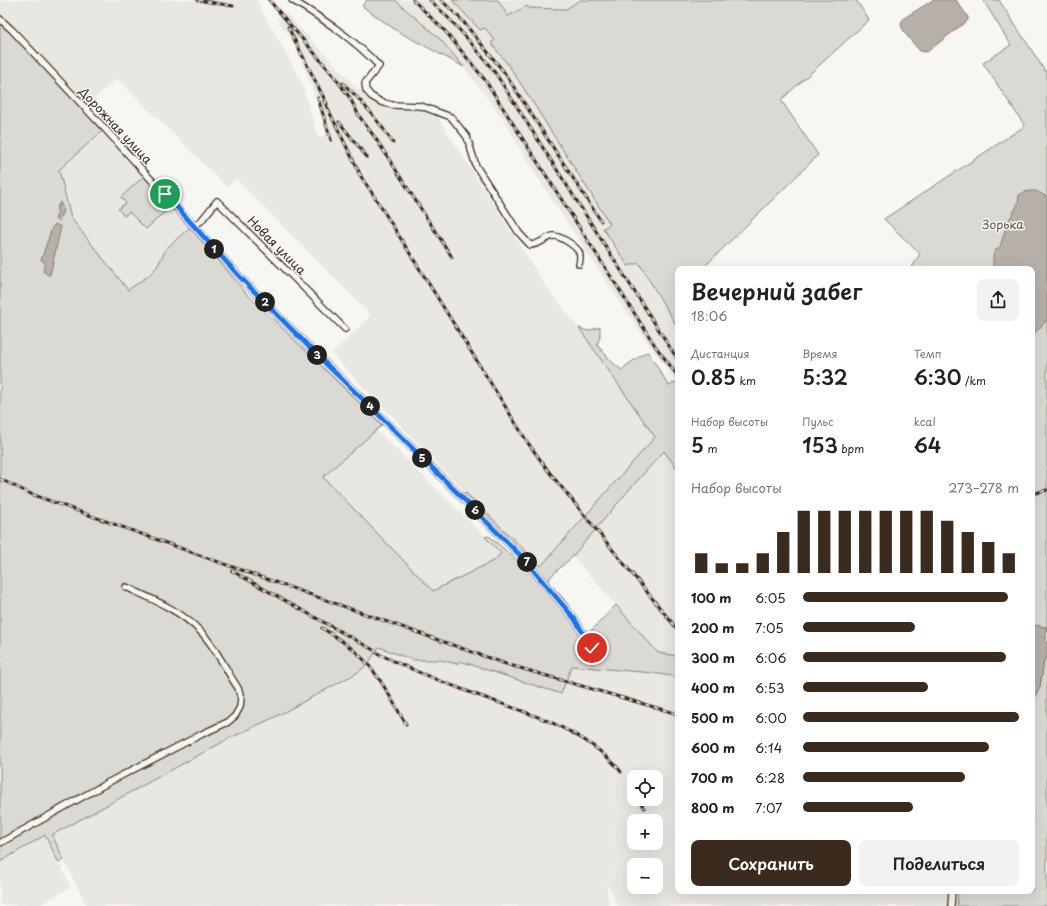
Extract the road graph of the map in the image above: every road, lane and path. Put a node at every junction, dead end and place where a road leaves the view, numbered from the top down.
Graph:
1 (292, 0) edge
2 (0, 19) edge
3 (194, 226) junction
4 (579, 264) dead end
5 (345, 329) dead end
6 (126, 587) dead end
7 (592, 648) dead end
8 (0, 843) edge
9 (952, 894) edge
10 (952, 906) edge

1 - 4 street
2 - 3 street, Дорожная улица
3 - 5 street, Новая улица
3 - 7 street, Дорожная улица
6 - 8 street
9 - 10 street

